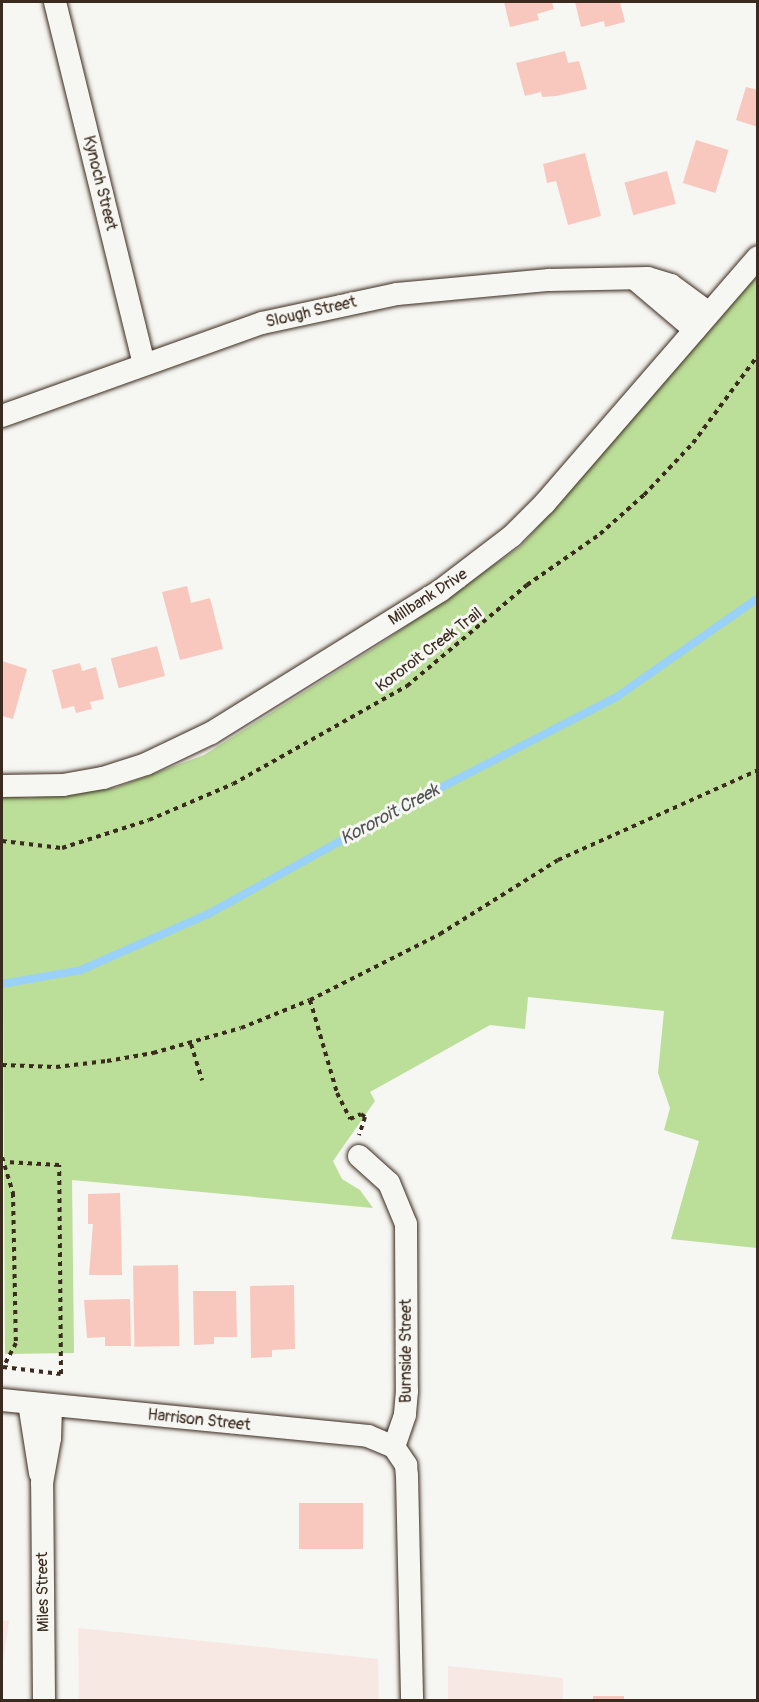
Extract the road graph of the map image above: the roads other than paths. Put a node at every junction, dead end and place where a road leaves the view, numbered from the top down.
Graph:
1 (57, 2) edge
2 (758, 256) edge
3 (702, 322) junction
4 (144, 364) junction
5 (2, 416) edge
6 (2, 786) edge
7 (359, 1156) dead end
8 (2, 1400) edge
9 (29, 1403) junction
10 (51, 1405) junction
11 (394, 1447) junction
12 (42, 1483) junction
13 (44, 1701) edge
14 (412, 1701) edge

1 - 4 street, Kynoch Street
2 - 3 street, Millbank Drive
3 - 4 street, Slough Street
3 - 6 street, Millbank Drive
4 - 5 street, Slough Street
7 - 11 street, Burnside Street
8 - 9 street, Harrison Street
9 - 10 street, Harrison Street
9 - 12 street, Miles Street
10 - 11 street, Harrison Street
10 - 12 street, Miles Street
11 - 14 street
12 - 13 street, Miles Street

